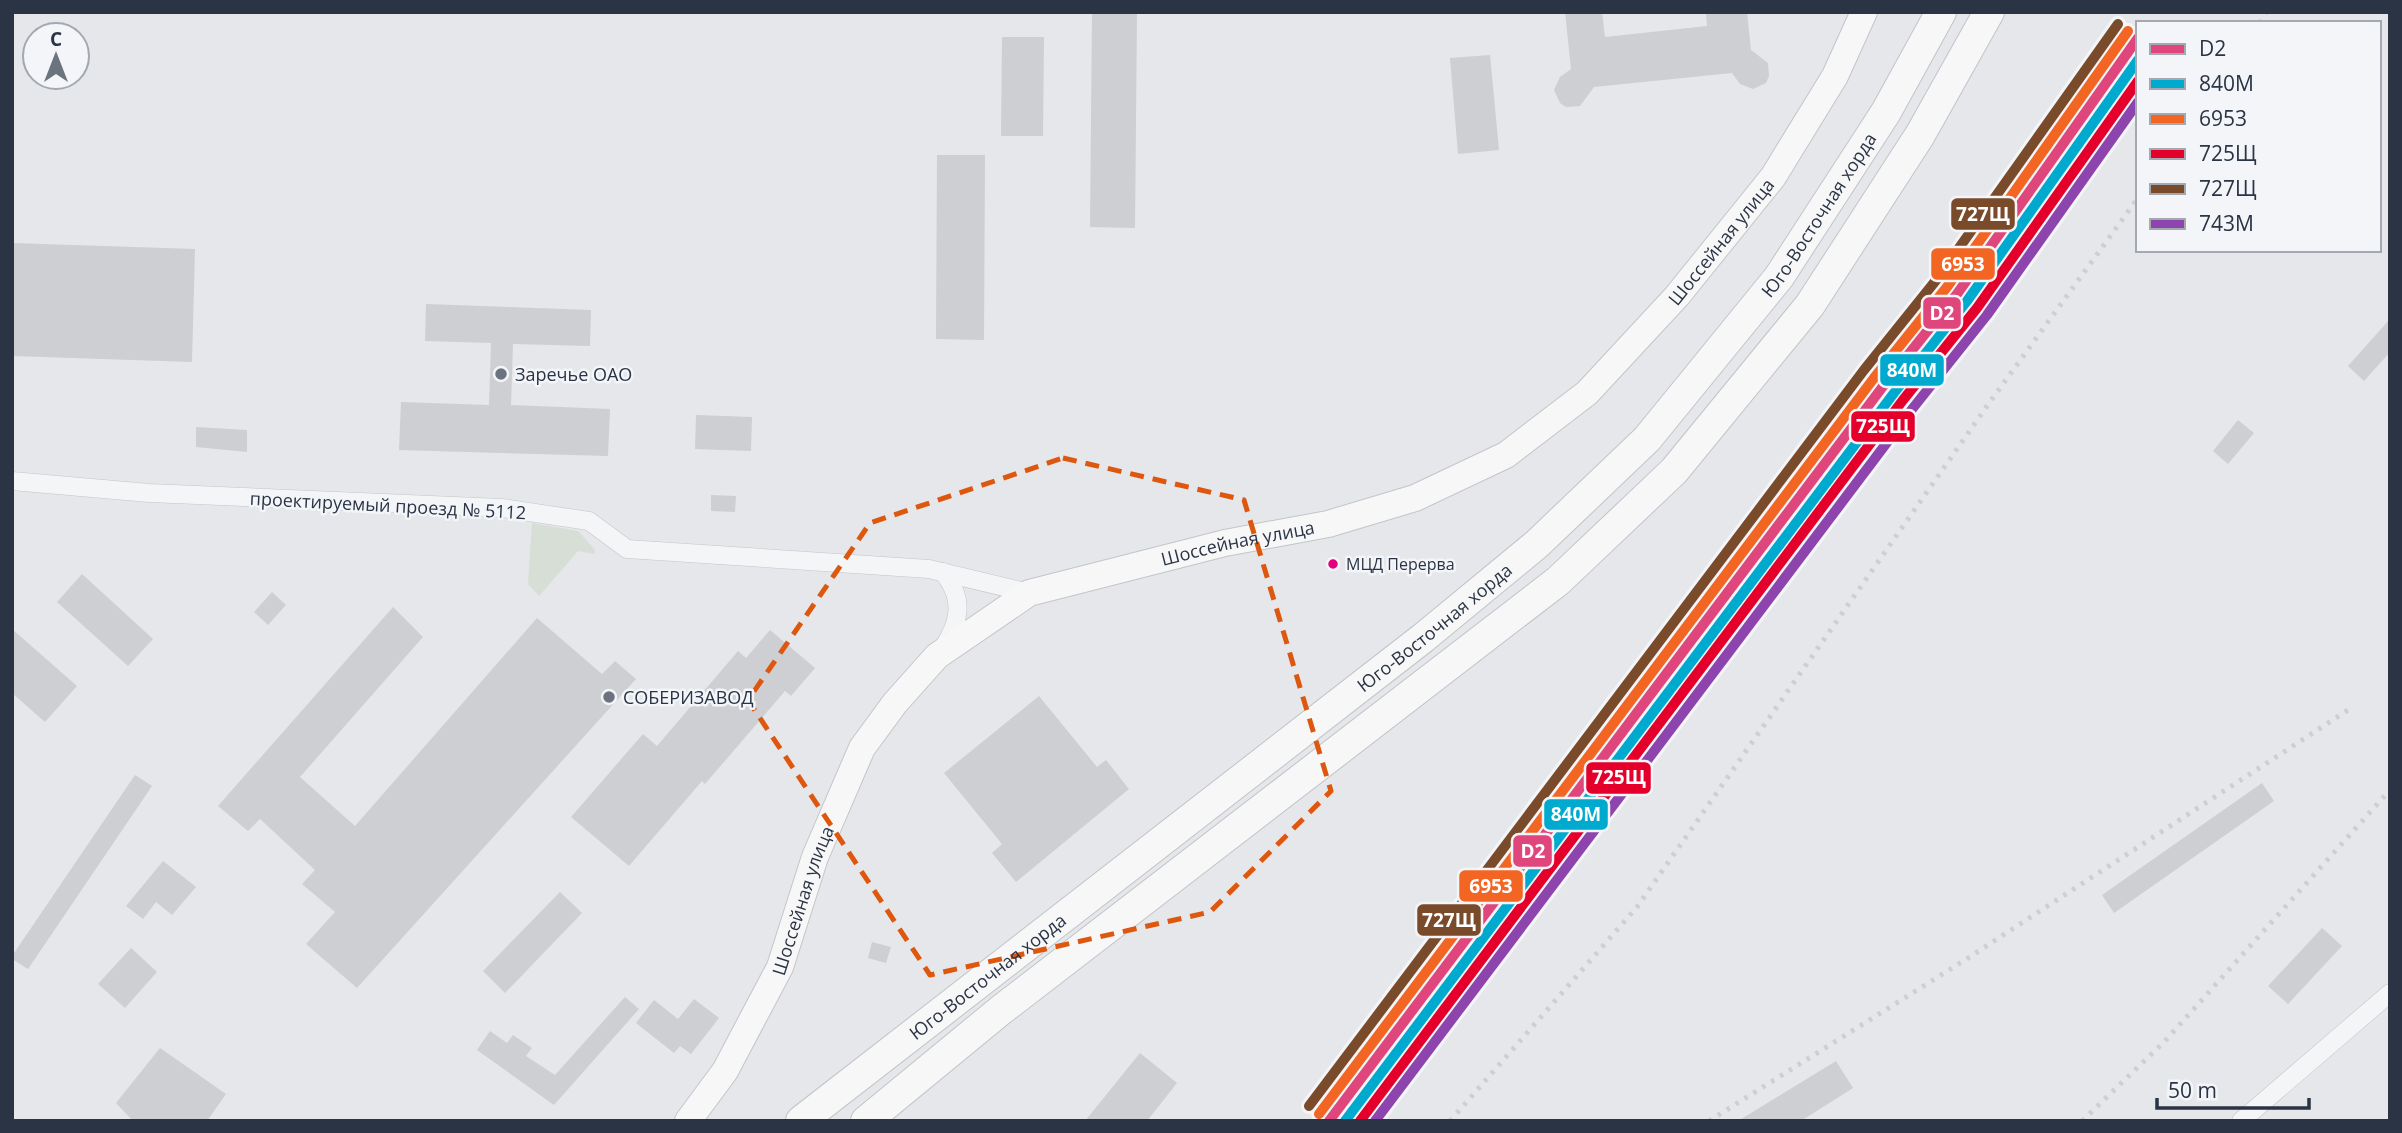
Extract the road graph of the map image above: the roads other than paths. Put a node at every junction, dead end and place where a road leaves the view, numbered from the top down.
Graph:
1 (1864, 12) edge
2 (1941, 12) edge
3 (1989, 12) edge
4 (12, 481) edge
5 (943, 572) junction
6 (1029, 593) junction
7 (937, 656) junction
8 (2390, 993) edge
9 (688, 1121) edge
10 (801, 1121) edge
11 (866, 1121) edge
12 (2241, 1121) edge

1 - 6 main road, Шоссейная улица
2 - 10 main road, Юго-Восточная хорда
3 - 11 main road, Юго-Восточная хорда
4 - 5 street, проектируемый проезд № 5112
5 - 6 street, проектируемый проезд № 5112
5 - 7 street
6 - 7 main road, Шоссейная улица
7 - 9 main road, Шоссейная улица
8 - 12 street

